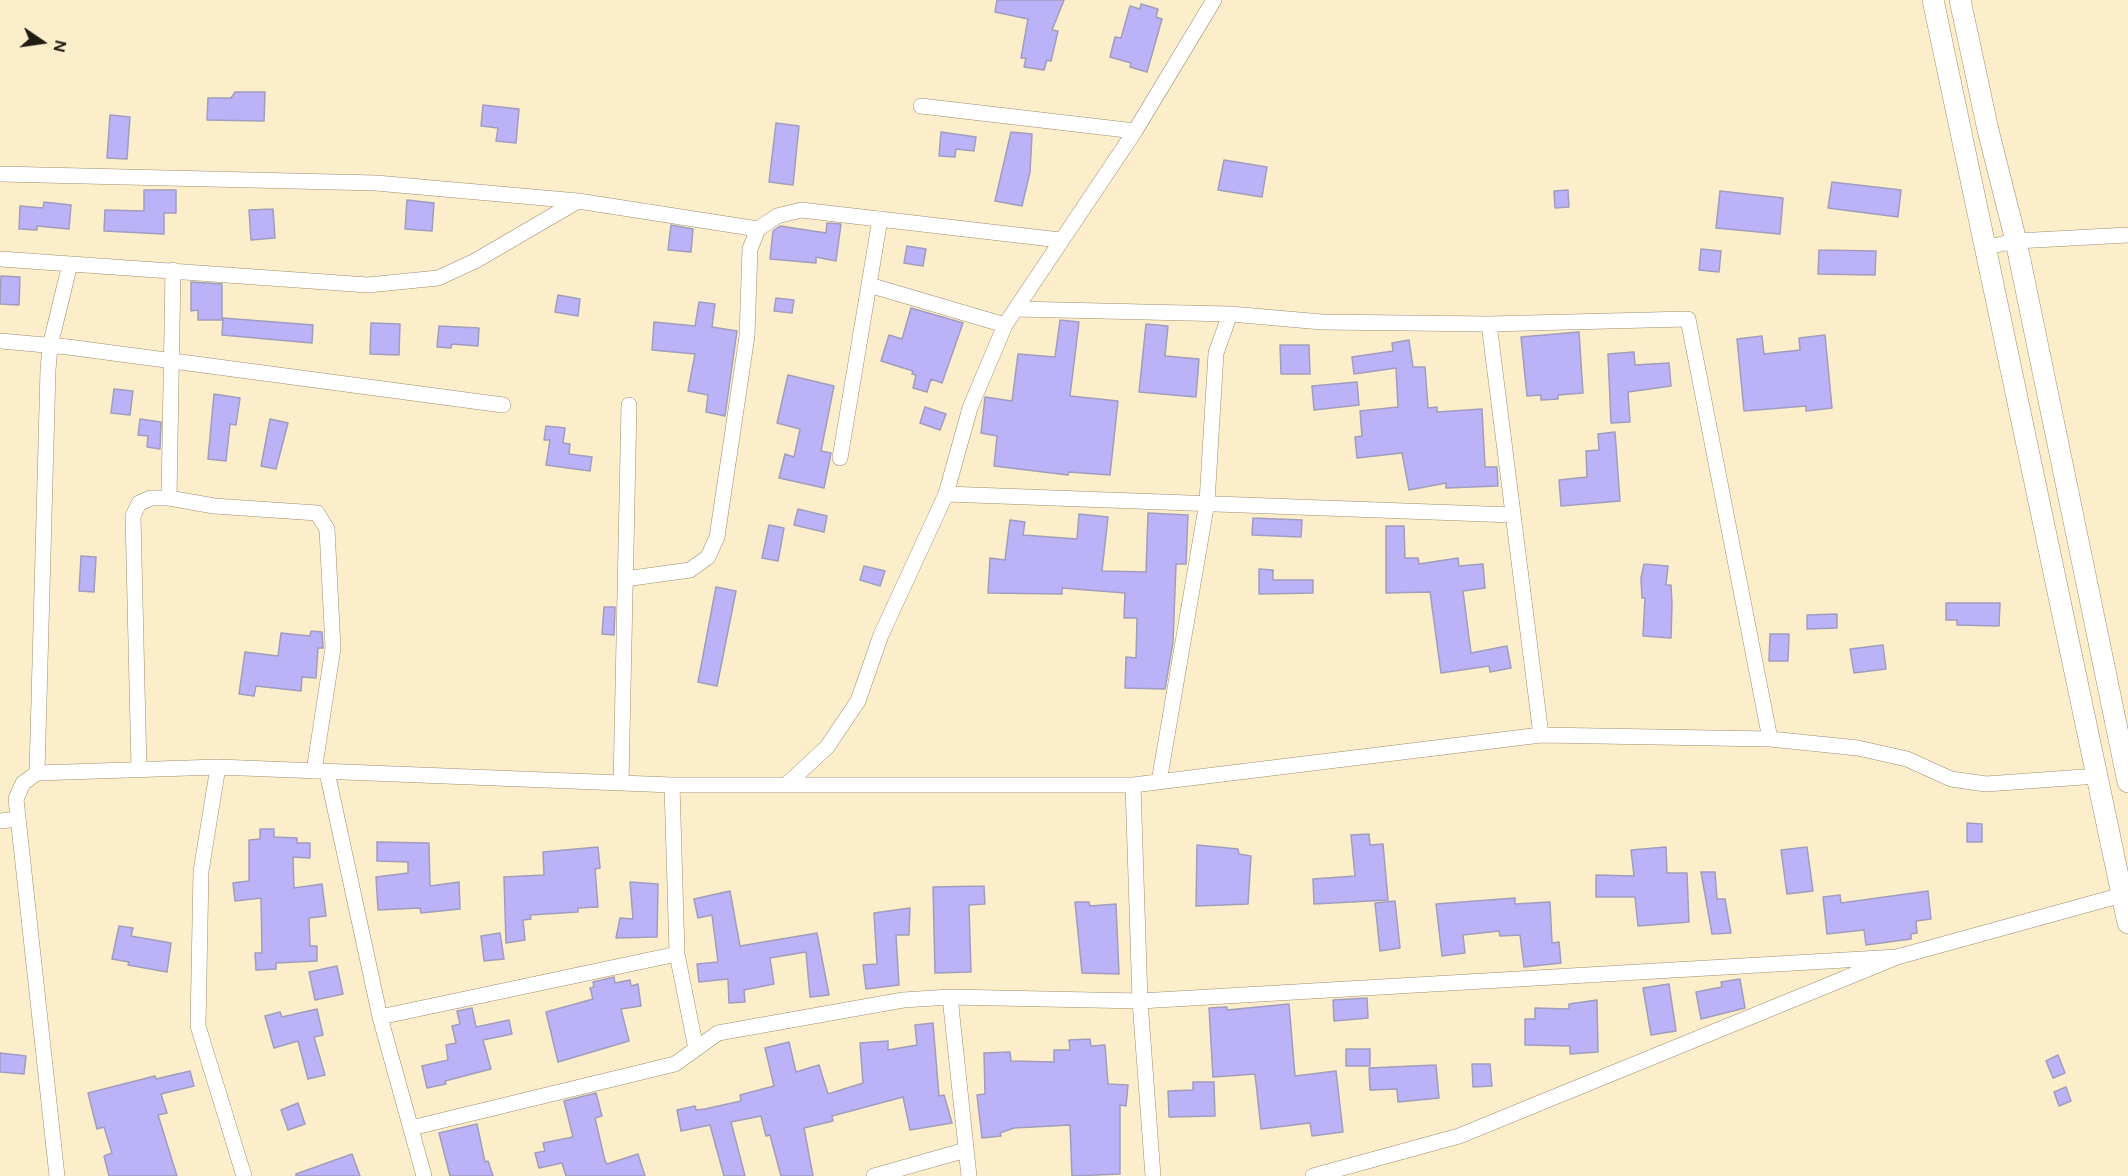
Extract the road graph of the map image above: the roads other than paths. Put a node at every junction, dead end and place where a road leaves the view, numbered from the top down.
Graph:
1 (1214, 0) edge
2 (1933, 0) edge
3 (1960, 0) edge
4 (921, 106) dead end
5 (1135, 132) junction
6 (0, 174) edge
7 (578, 201) junction
8 (880, 219) junction
9 (758, 229) junction
10 (2128, 236) edge
11 (1060, 240) junction
12 (2016, 241) junction
13 (1987, 247) junction
14 (0, 259) edge
15 (70, 264) junction
16 (173, 270) junction
17 (869, 285) junction
18 (1016, 309) junction
19 (1230, 314) junction
20 (1489, 324) junction
21 (1005, 325) junction
22 (0, 341) edge
23 (50, 346) junction
24 (173, 361) junction
25 (503, 405) dead end
26 (629, 405) dead end
27 (840, 458) dead end
28 (946, 494) junction
29 (169, 498) junction
30 (1207, 502) junction
31 (1513, 515) junction
32 (626, 579) junction
33 (1541, 735) junction
34 (1770, 739) junction
35 (218, 767) junction
36 (139, 770) junction
37 (320, 771) junction
38 (37, 773) junction
39 (2127, 775) edge
40 (2097, 776) junction
41 (1159, 782) junction
42 (621, 783) junction
43 (672, 785) junction
44 (786, 785) junction
45 (1133, 785) junction
46 (17, 819) junction
47 (0, 821) edge
48 (2122, 895) junction
49 (2128, 922) edge
50 (677, 954) junction
51 (1897, 957) junction
52 (950, 997) junction
53 (1140, 1001) junction
54 (380, 1017) junction
55 (696, 1048) junction
56 (411, 1128) junction
57 (966, 1150) junction
58 (57, 1176) edge
59 (244, 1176) edge
60 (424, 1176) edge
61 (874, 1176) edge
62 (969, 1176) edge
63 (1153, 1176) edge
64 (1313, 1176) edge

1 - 5 street
2 - 13 main road
3 - 12 main road
4 - 5 street
5 - 11 street
6 - 7 street
7 - 9 street
7 - 16 street
8 - 9 street
8 - 11 street
8 - 17 street
9 - 32 street
10 - 12 street
11 - 18 street
12 - 13 street
12 - 39 main road
13 - 40 main road
14 - 15 street
15 - 16 street
15 - 23 street
16 - 24 street
17 - 21 street
17 - 27 street
18 - 19 street
18 - 21 street
19 - 20 street
19 - 30 street
20 - 31 street
20 - 34 street
21 - 28 street
22 - 23 street
23 - 24 street
23 - 38 street
24 - 25 street
24 - 29 street
26 - 32 street
28 - 30 street
28 - 44 street
29 - 36 street
29 - 37 street
30 - 31 street
30 - 41 street
31 - 33 street
32 - 42 street
33 - 34 street
33 - 41 street
34 - 40 street
35 - 36 street
35 - 37 street
35 - 59 street
36 - 38 street
37 - 42 street
37 - 54 street
38 - 46 street
40 - 48 main road
41 - 45 street
42 - 43 street
43 - 44 street
43 - 50 street
44 - 45 street
45 - 53 street
46 - 47 street
46 - 58 street
48 - 49 main road
48 - 51 street
50 - 54 street
50 - 55 street
51 - 53 street
51 - 64 street
52 - 53 street
52 - 55 street
52 - 57 street
53 - 63 street
54 - 56 street
55 - 56 street
56 - 60 street
57 - 61 street
57 - 62 street

